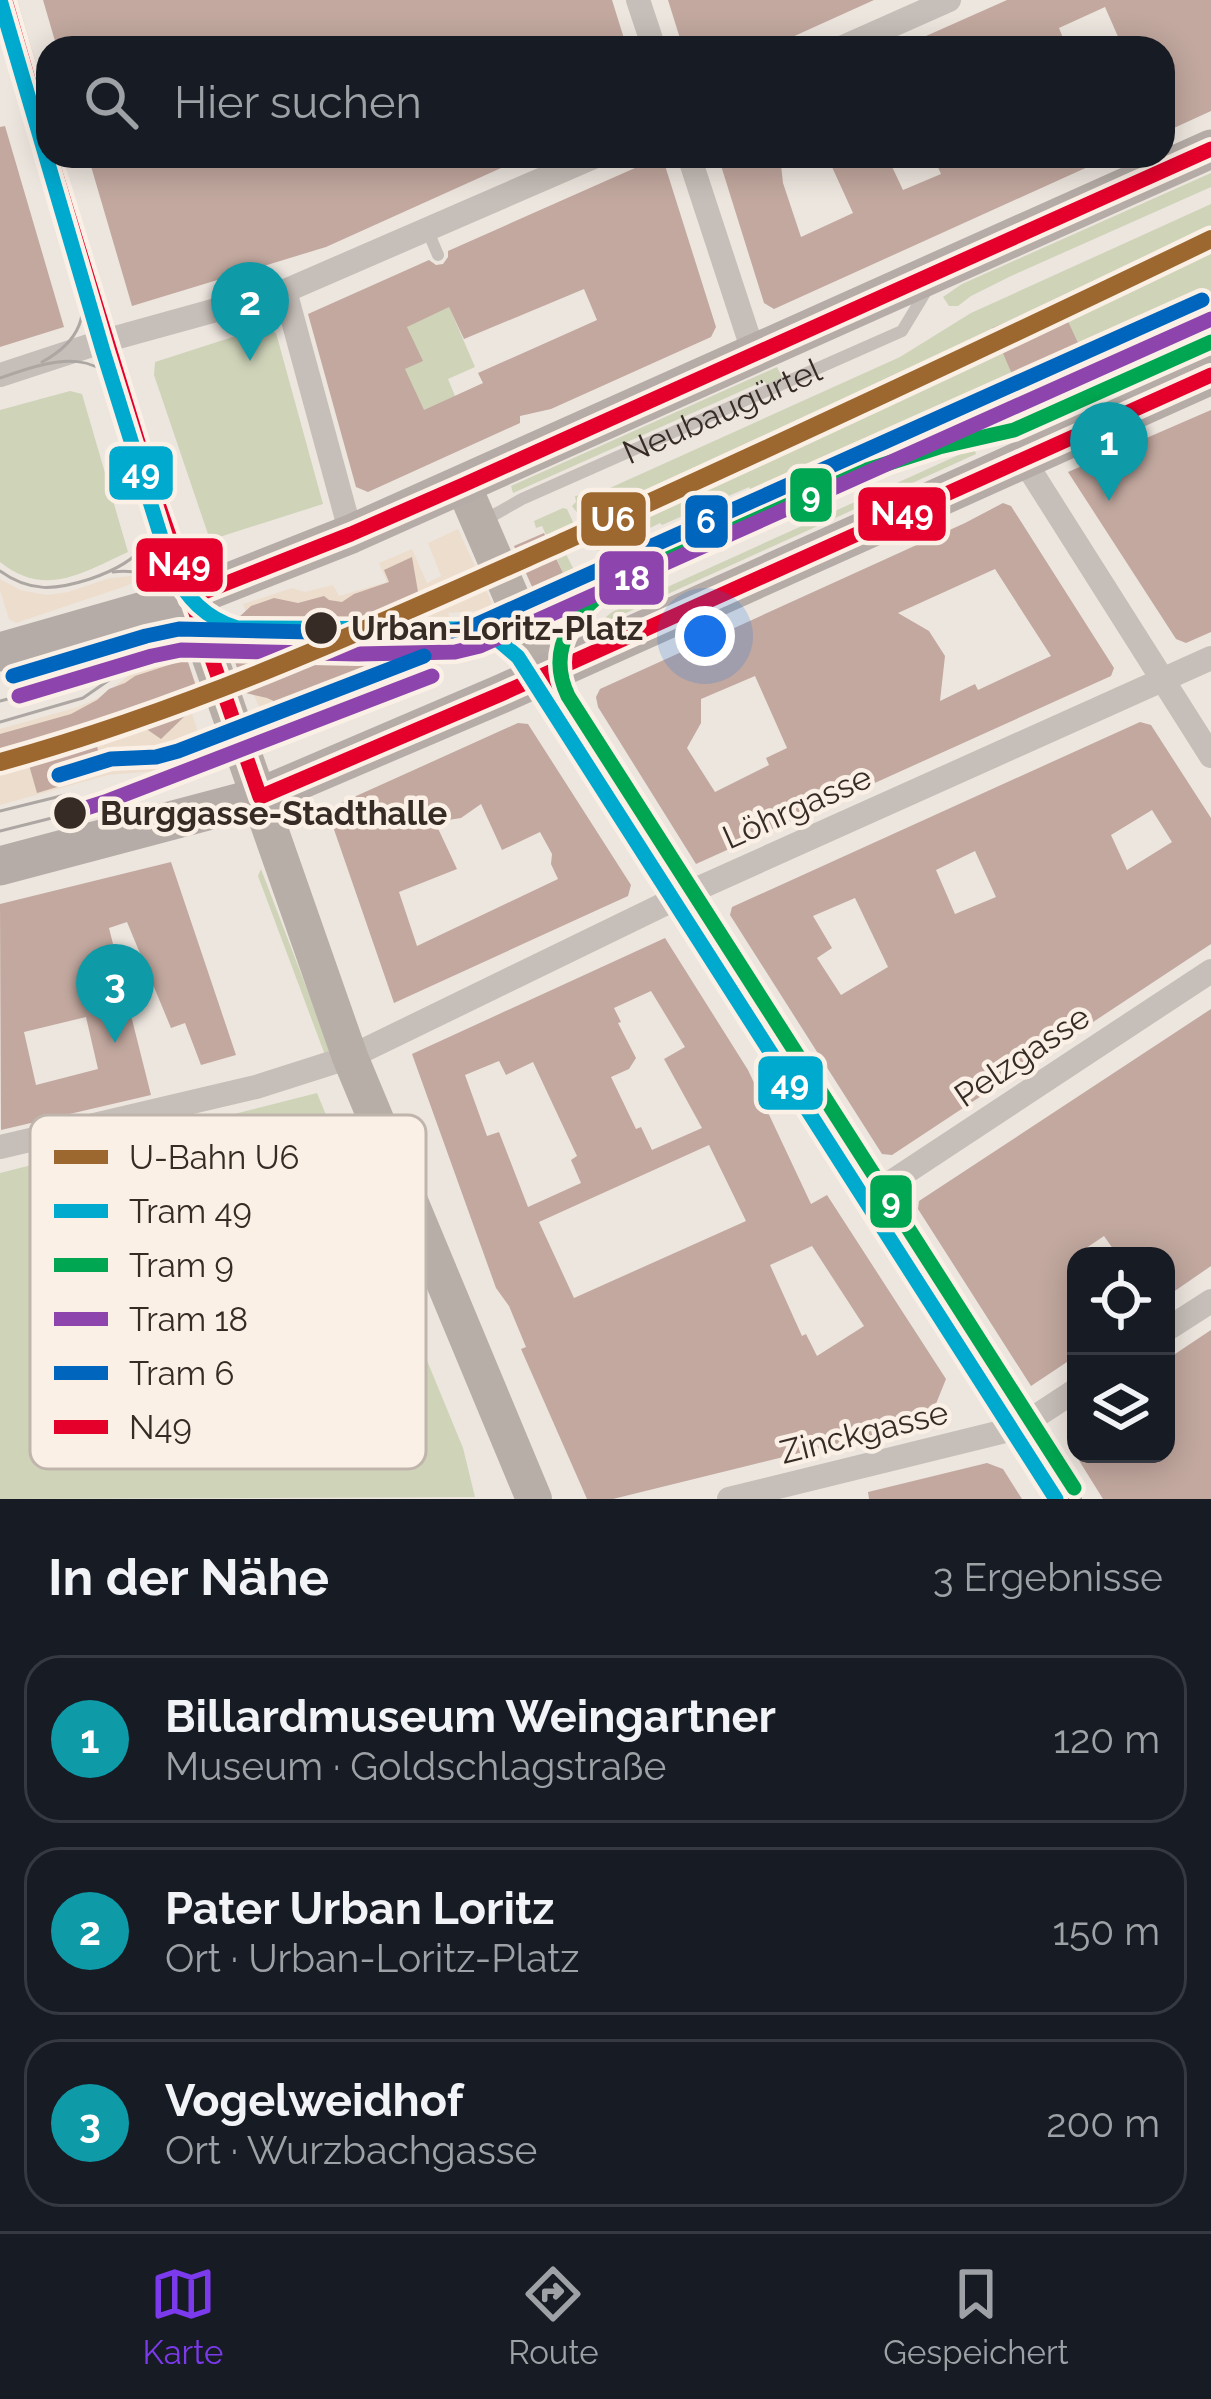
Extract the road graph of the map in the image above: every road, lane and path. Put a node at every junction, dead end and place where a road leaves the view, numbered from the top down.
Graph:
1 (5, 0) edge
2 (638, 0) edge
3 (949, 0) edge
4 (650, 36) edge
5 (868, 36) edge
6 (36, 107) edge
7 (1211, 149) edge
8 (1175, 165) edge
9 (54, 168) edge
10 (568, 168) edge
11 (693, 168) edge
12 (1169, 168) edge
13 (427, 229) junction
14 (438, 255) dead end
15 (938, 272) junction
16 (285, 291) junction
17 (104, 341) junction
18 (754, 354) junction
19 (0, 375) edge
20 (1211, 375) edge
21 (1022, 459) junction
22 (463, 485) junction
23 (480, 523) junction
24 (351, 534) junction
25 (189, 598) junction
26 (1, 649) edge
27 (1211, 658) edge
28 (544, 675) junction
29 (1162, 679) junction
30 (1211, 756) edge
31 (260, 797) junction
32 (0, 866) edge
33 (679, 897) junction
34 (1211, 971) edge
35 (350, 1057) junction
36 (137, 1115) edge
37 (374, 1115) edge
38 (30, 1140) edge
39 (0, 1147) edge
40 (870, 1196) junction
41 (426, 1240) edge
42 (1211, 1300) edge
43 (1175, 1324) edge
44 (1067, 1396) edge
45 (1018, 1428) junction
46 (534, 1499) edge
47 (729, 1499) edge
48 (1064, 1499) edge

1 - 6 street
2 - 4 street
3 - 5 street
7 - 8 main road, Neubaugürtel
9 - 17 street
10 - 13 street
11 - 18 street
12 - 15 main road, Neubaugürtel
13 - 14 lane
13 - 16 street
15 - 18 main road, Neubaugürtel
15 - 23 lane, Neubaugürtel
16 - 17 street
16 - 24 street
17 - 19 street
17 - 25 street
18 - 22 main road, Neubaugürtel
20 - 21 main road
21 - 28 main road
21 - 29 street
22 - 23 street
22 - 24 main road, Neubaugürtel
23 - 28 street
24 - 25 main road, Neubaugürtel
25 - 26 main road, Neubaugürtel
25 - 31 street
27 - 29 street, Löhrgasse
28 - 31 main road
28 - 33 street
29 - 30 street
29 - 33 street, Löhrgasse
31 - 32 main road
31 - 35 street
33 - 35 street, Löhrgasse
33 - 40 street
34 - 40 street, Pelzgasse
35 - 36 street, Löhrgasse
35 - 37 street
38 - 39 street, Löhrgasse
40 - 45 street
41 - 46 street
42 - 43 street
44 - 45 street, Zinckgasse
45 - 47 street, Zinckgasse
45 - 48 street

